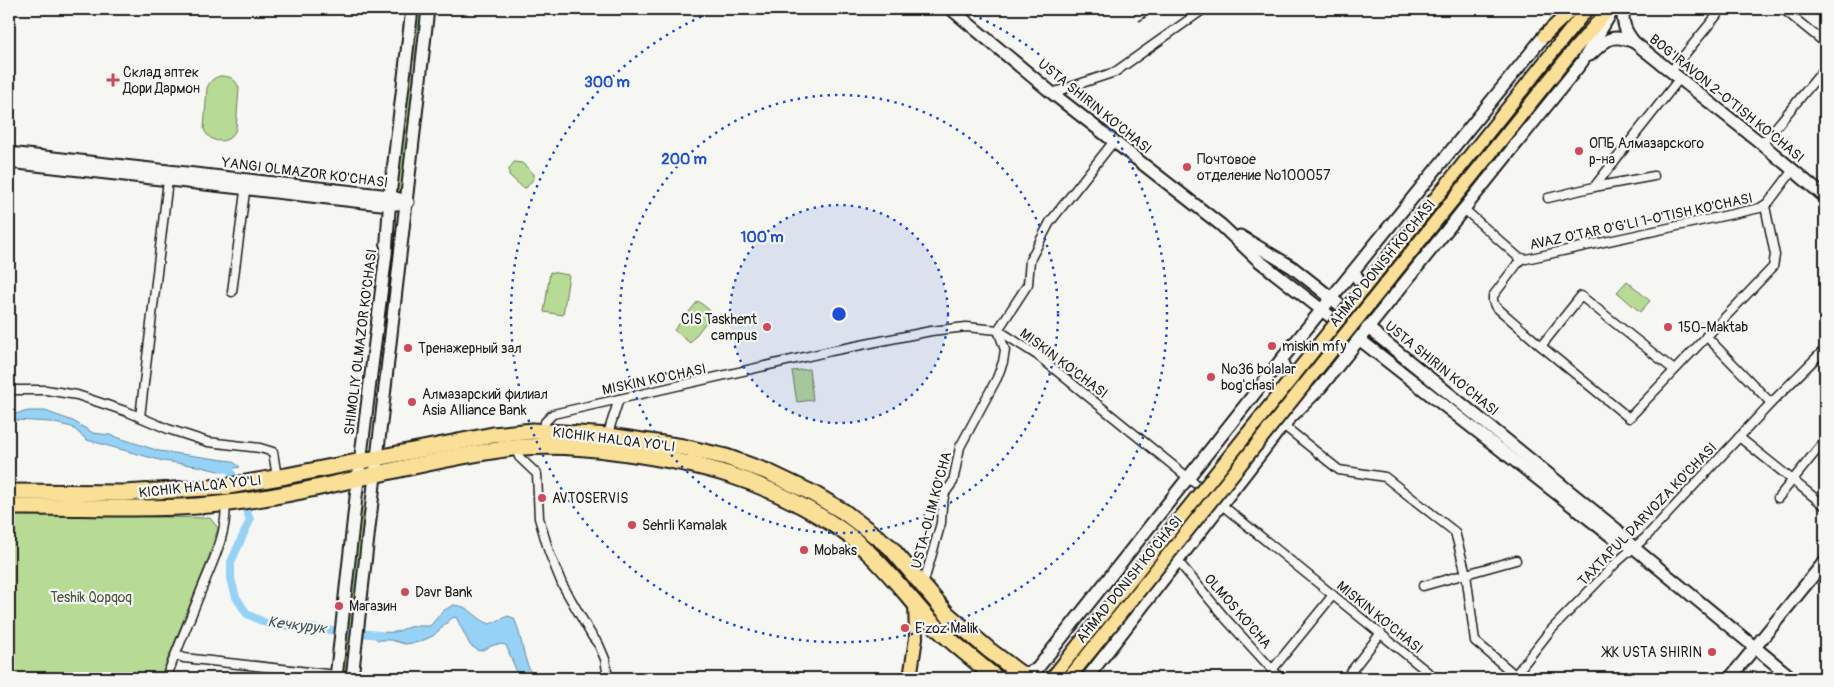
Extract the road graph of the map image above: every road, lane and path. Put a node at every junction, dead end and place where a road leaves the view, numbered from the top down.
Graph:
1 (412, 9) edge
2 (428, 9) edge
3 (951, 9) edge
4 (1204, 9) edge
5 (1572, 9) edge
6 (1586, 9) edge
7 (1609, 9) edge
8 (1613, 9) edge
9 (1623, 9) edge
10 (1722, 9) edge
11 (1783, 9) edge
12 (1544, 36) joint
13 (1634, 42) junction
14 (1825, 43) edge
15 (1582, 62) junction
16 (405, 67) junction
17 (422, 68) junction
18 (1825, 68) edge
19 (1676, 74) junction
20 (1052, 93) junction
21 (1114, 141) junction
22 (1762, 144) junction
23 (9, 152) edge
24 (9, 162) edge
25 (1793, 170) junction
26 (1654, 176) dead end
27 (168, 180) junction
28 (246, 184) junction
29 (1594, 187) junction
30 (1825, 197) edge
31 (1548, 198) dead end
32 (390, 200) junction
33 (408, 202) junction
34 (1765, 206) junction
35 (1464, 209) junction
36 (1221, 225) junction
37 (1521, 258) junction
38 (1354, 271) junction
39 (232, 292) dead end
40 (1332, 299) junction
41 (1391, 300) junction
42 (1323, 310) junction
43 (1369, 328) junction
44 (998, 330) junction
45 (1706, 336) junction
46 (1360, 340) junction
47 (1541, 346) junction
48 (1825, 349) edge
49 (1281, 360) junction
50 (1674, 370) junction
51 (1320, 388) junction
52 (9, 390) edge
53 (620, 399) junction
54 (1771, 403) junction
55 (140, 417) junction
56 (1283, 425) junction
57 (544, 431) junction
58 (609, 436) junction
59 (1739, 437) junction
60 (1820, 445) dead end
61 (516, 447) junction
62 (377, 458) junction
63 (360, 461) junction
64 (374, 475) junction
65 (277, 477) junction
66 (1188, 478) junction
67 (358, 479) junction
68 (1792, 480) junction
69 (224, 487) junction
70 (9, 492) edge
71 (1778, 498) dead end
72 (227, 503) junction
73 (1221, 504) junction
74 (1825, 506) edge
75 (9, 507) edge
76 (1633, 548) junction
77 (1177, 560) junction
78 (1516, 560) dead end
79 (1825, 561) edge
80 (1466, 574) junction
81 (1423, 586) dead end
82 (924, 589) junction
83 (1334, 595) junction
84 (914, 602) junction
85 (1381, 633) junction
86 (1755, 648) junction
87 (176, 654) junction
88 (1272, 670) junction
89 (1021, 675) edge
90 (340, 677) edge
91 (1514, 677) edge
92 (166, 678) edge
93 (352, 678) edge
94 (608, 678) edge
95 (910, 678) edge
96 (996, 678) edge
97 (1052, 678) edge
98 (1068, 678) edge
99 (1086, 678) edge
100 (1280, 678) edge
101 (1346, 678) edge
102 (1434, 678) edge
103 (1730, 678) edge
104 (1792, 678) edge

1 - 16 main road, SHIMOLIY OLMAZOR KO'CHASI
2 - 17 main road
3 - 20 main road, USTA SHIRIN KO'CHASI
4 - 20 street
5 - 12 main road
6 - 97 main road, AHMAD DONISH KO'CHASI, bridge
7 - 98 main road, AHMAD DONISH KO'CHASI, bridge
8 - 15 main road, AHMAD DONISH KO'CHASI
9 - 13 main road, BOG'IRAVON 2-O'TISH KO'CHASI
10 - 19 street
11 - 14 street
12 - 38 main road, AHMAD DONISH KO'CHASI
13 - 15 main road, BOG'IRAVON 2-O'TISH KO'CHASI
13 - 19 main road, BOG'IRAVON 2-O'TISH KO'CHASI
15 - 35 main road, AHMAD DONISH KO'CHASI
16 - 17 main road
16 - 32 main road, SHIMOLIY OLMAZOR KO'CHASI
17 - 33 main road
18 - 22 street
19 - 22 main road, BOG'IRAVON 2-O'TISH KO'CHASI
19 - 29 street
20 - 21 main road, USTA SHIRIN KO'CHASI
21 - 36 main road, USTA SHIRIN KO'CHASI
21 - 44 street
22 - 25 main road, BOG'IRAVON 2-O'TISH KO'CHASI
23 - 28 main road, YANGI OLMAZOR KO'CHASI
24 - 27 main road, YANGI OLMAZOR KO'CHASI
25 - 30 main road, BOG'IRAVON 2-O'TISH KO'CHASI
25 - 34 street, AVAZ O'TAR O'G'LI 1-O'TISH KO'CHASI
26 - 29 street
27 - 28 main road, YANGI OLMAZOR KO'CHASI
27 - 55 street
28 - 32 main road, YANGI OLMAZOR KO'CHASI
28 - 39 street
29 - 31 street
32 - 33 main road, YANGI OLMAZOR KO'CHASI
32 - 63 main road, SHIMOLIY OLMAZOR KO'CHASI
33 - 62 main road
34 - 37 street, AVAZ O'TAR O'G'LI 1-O'TISH KO'CHASI
34 - 45 street
35 - 37 street, AVAZ O'TAR O'G'LI 1-O'TISH KO'CHASI
35 - 41 main road, AHMAD DONISH KO'CHASI
36 - 40 main road, USTA SHIRIN KO'CHASI
36 - 42 main road, USTA SHIRIN KO'CHASI
37 - 47 street
38 - 40 main road, AHMAD DONISH KO'CHASI
38 - 41 main road
40 - 42 main road, AHMAD DONISH KO'CHASI
40 - 43 main road, USTA SHIRIN KO'CHASI
41 - 43 main road, AHMAD DONISH KO'CHASI
42 - 46 main road, USTA SHIRIN KO'CHASI
42 - 49 main road, AHMAD DONISH KO'CHASI
43 - 46 main road, AHMAD DONISH KO'CHASI
43 - 76 main road, USTA SHIRIN KO'CHASI
44 - 53 street, MISKIN KO'CHASI
44 - 66 street, MISKIN KO'CHASI
44 - 82 street, USTA-OLIM KO'CHA
45 - 50 street
45 - 54 street
46 - 51 main road, AHMAD DONISH KO'CHASI
46 - 76 main road, USTA SHIRIN KO'CHASI
47 - 50 street
47 - 50 street
48 - 54 street, TAXTAPUL DARVOZA KO'CHASI
49 - 51 main road
49 - 66 main road, AHMAD DONISH KO'CHASI
51 - 56 main road, AHMAD DONISH KO'CHASI
52 - 55 street
53 - 57 street, MISKIN KO'CHASI
53 - 58 street
54 - 59 street, TAXTAPUL DARVOZA KO'CHASI
55 - 65 street
56 - 73 main road, AHMAD DONISH KO'CHASI
56 - 80 street
57 - 58 highway, KICHIK HALQA YO'LI
57 - 62 highway, KICHIK HALQA YO'LI
58 - 82 highway, KICHIK HALQA YO'LI
59 - 68 street
59 - 76 street, TAXTAPUL DARVOZA KO'CHASI
60 - 68 street
61 - 64 highway, KICHIK HALQA YO'LI
61 - 84 highway, KICHIK HALQA YO'LI
61 - 94 street
62 - 63 highway, KICHIK HALQA YO'LI
62 - 64 main road
63 - 65 highway, KICHIK HALQA YO'LI
63 - 67 main road, SHIMOLIY OLMAZOR KO'CHASI
64 - 67 highway, KICHIK HALQA YO'LI
64 - 93 main road
65 - 69 highway, KICHIK HALQA YO'LI
66 - 73 street, MISKIN KO'CHASI
66 - 89 main road, AHMAD DONISH KO'CHASI
67 - 72 highway, KICHIK HALQA YO'LI
67 - 90 main road, SHIMOLIY OLMAZOR KO'CHASI
68 - 71 street
68 - 74 street
69 - 70 highway, KICHIK HALQA YO'LI
69 - 72 street
72 - 75 highway, KICHIK HALQA YO'LI
72 - 87 street
73 - 77 main road, AHMAD DONISH KO'CHASI
73 - 83 street, MISKIN KO'CHASI
76 - 86 main road, USTA SHIRIN KO'CHASI
76 - 91 street, TAXTAPUL DARVOZA KO'CHASI
77 - 88 street, OLMOS KO'CHA
77 - 99 main road, AHMAD DONISH KO'CHASI
78 - 80 street
79 - 86 main road
80 - 81 street
80 - 91 street
82 - 84 highway
82 - 89 highway, KICHIK HALQA YO'LI
83 - 85 street, MISKIN KO'CHASI
83 - 88 street
84 - 95 main road
84 - 96 highway, KICHIK HALQA YO'LI
85 - 101 street
85 - 102 street, MISKIN KO'CHASI
86 - 103 main road
86 - 104 main road, USTA SHIRIN KO'CHASI
87 - 90 street
87 - 92 street
88 - 100 street, OLMOS KO'CHA

